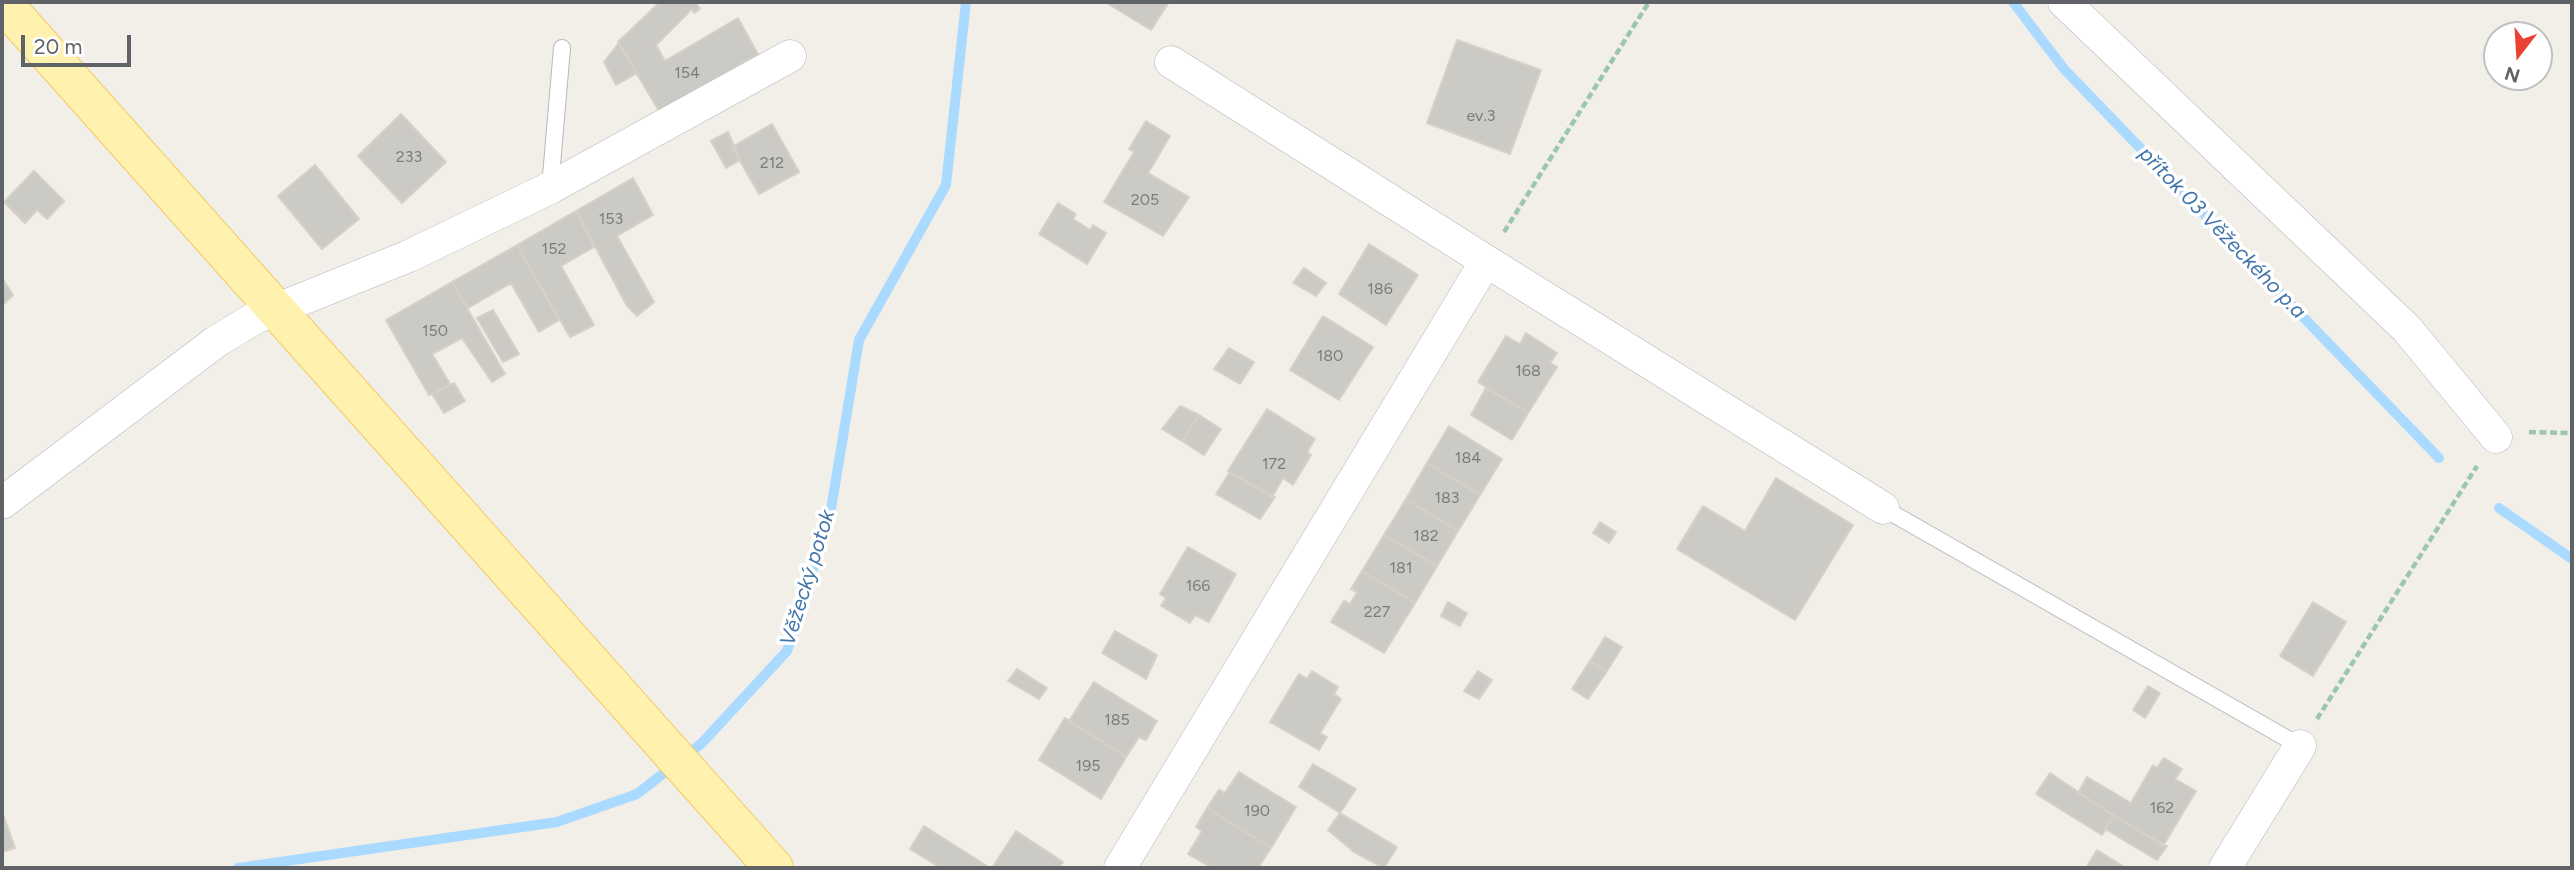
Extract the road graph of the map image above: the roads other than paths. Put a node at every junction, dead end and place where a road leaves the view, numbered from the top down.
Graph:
1 (2, 2) edge
2 (2064, 2) edge
3 (562, 48) dead end
4 (790, 56) dead end
5 (1171, 62) dead end
6 (550, 188) junction
7 (1486, 261) junction
8 (278, 310) junction
9 (2496, 437) road end
10 (2, 503) edge
11 (1883, 509) joint
12 (2300, 746) joint
13 (774, 868) edge
14 (1121, 868) edge
15 (2225, 868) edge

1 - 8 main road
2 - 9 street
3 - 6 lane
4 - 6 street
5 - 7 street
6 - 8 street
7 - 11 street
7 - 14 street
8 - 10 street
8 - 13 main road
11 - 12 lane
12 - 15 street

